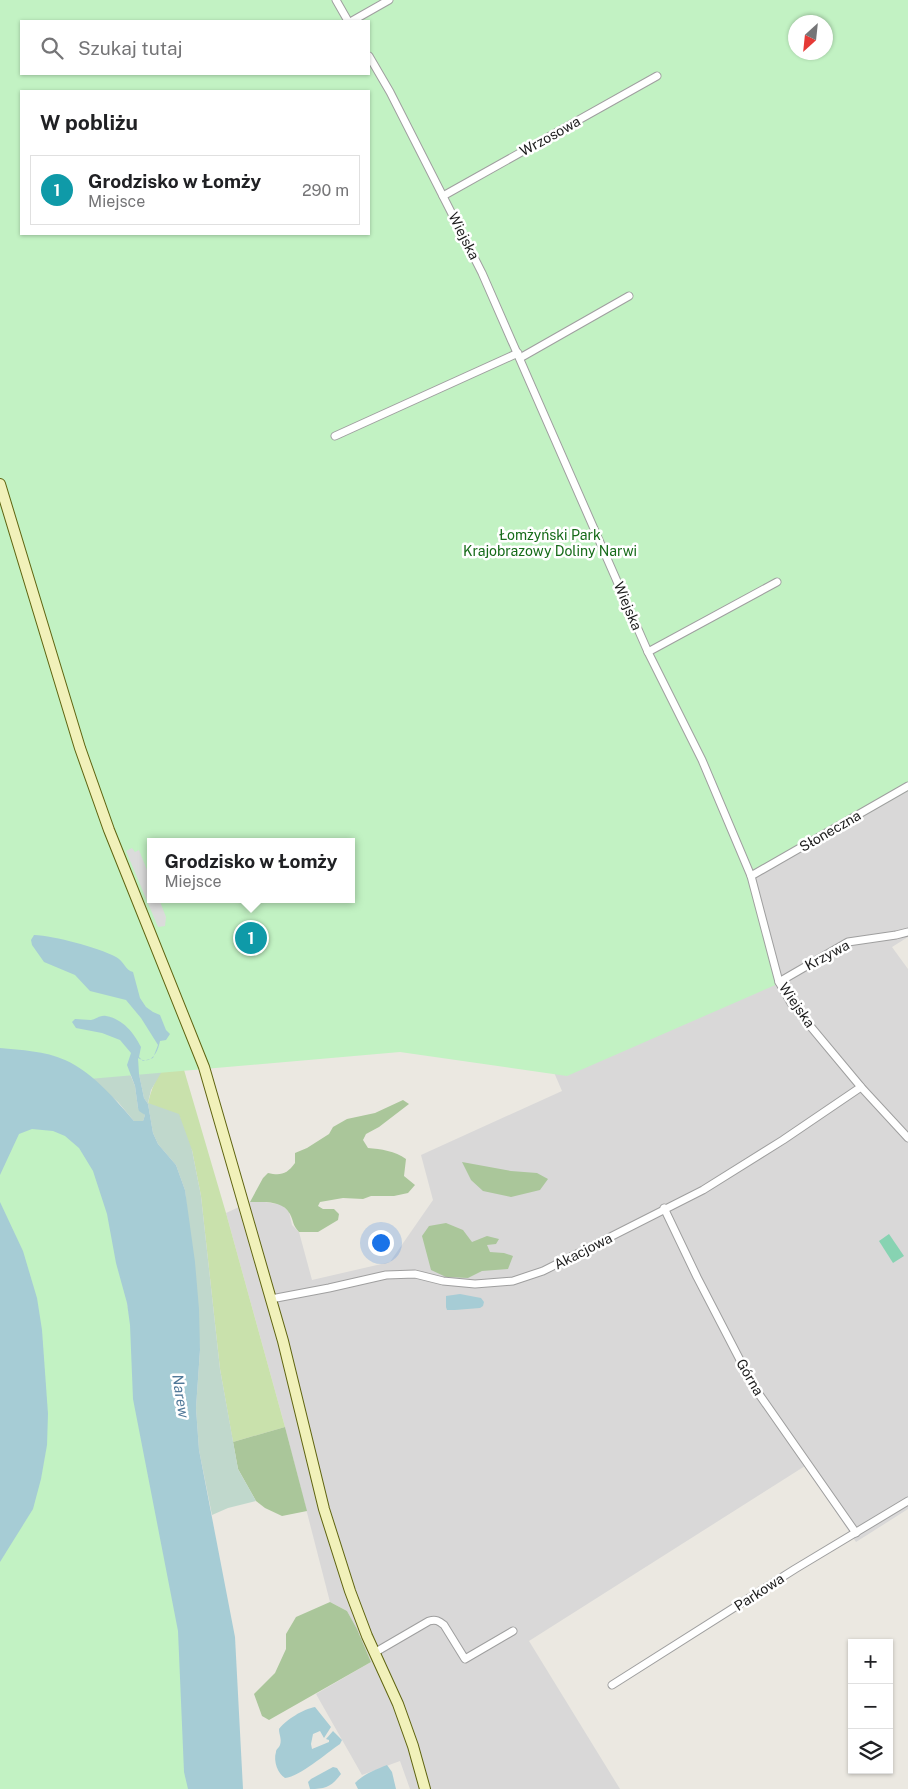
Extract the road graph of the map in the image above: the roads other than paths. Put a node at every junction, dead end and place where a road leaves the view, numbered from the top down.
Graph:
1 (336, 0) edge
2 (389, 0) edge
3 (347, 20) edge
4 (354, 20) edge
5 (370, 58) edge
6 (657, 76) dead end
7 (443, 196) junction
8 (629, 296) dead end
9 (519, 356) junction
10 (335, 436) dead end
11 (0, 484) edge
12 (777, 582) dead end
13 (648, 652) junction
14 (908, 786) edge
15 (752, 876) junction
16 (908, 932) edge
17 (779, 982) junction
18 (861, 1087) junction
19 (908, 1138) edge
20 (664, 1208) junction
21 (271, 1299) junction
22 (908, 1501) edge
23 (856, 1533) junction
24 (513, 1630) dead end
25 (374, 1653) junction
26 (612, 1685) dead end
27 (424, 1789) edge

1 - 3 street
2 - 4 street
5 - 7 street, Wiejska
6 - 7 street, Wrzosowa
7 - 9 street, Wiejska
8 - 9 street
9 - 10 street
9 - 13 street, Wiejska
11 - 21 street
12 - 13 street
13 - 15 street, Wiejska
14 - 15 street, Słoneczna
15 - 17 street, Wiejska
16 - 17 street, Krzywa
17 - 18 street, Wiejska
18 - 19 street, Wiejska
18 - 20 street, Akacjowa
20 - 21 street, Akacjowa
20 - 23 street, Górna
21 - 25 street
22 - 23 street, Parkowa
23 - 26 street, Parkowa
24 - 25 street
25 - 27 street

